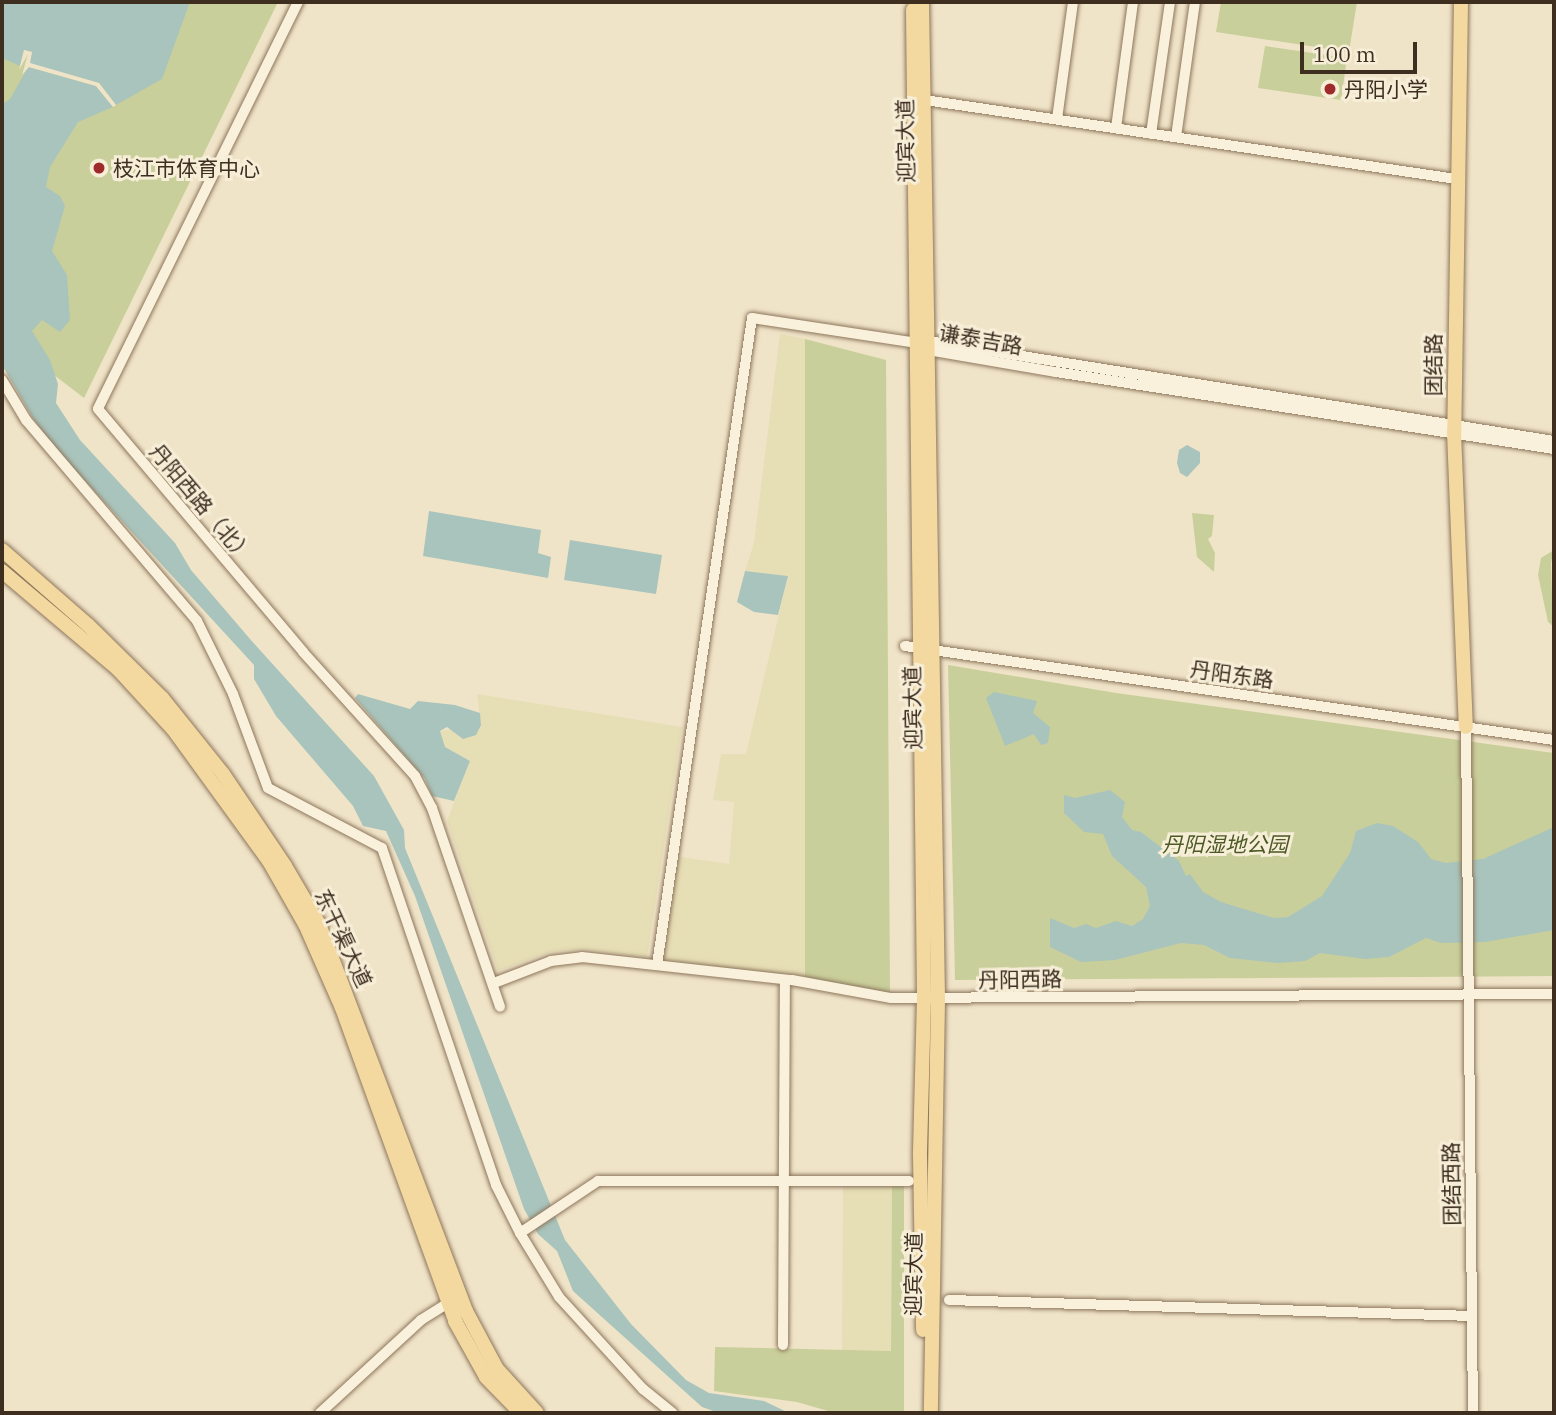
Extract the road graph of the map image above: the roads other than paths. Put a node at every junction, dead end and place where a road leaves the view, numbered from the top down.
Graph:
1 (298, 2) edge
2 (913, 2) edge
3 (922, 2) edge
4 (1073, 2) edge
5 (1133, 2) edge
6 (1170, 2) edge
7 (1195, 2) edge
8 (1454, 2) edge
9 (1461, 2) edge
10 (925, 100) junction
11 (1057, 119) junction
12 (1116, 128) junction
13 (1151, 134) junction
14 (1176, 137) junction
15 (1453, 179) junction
16 (924, 344) junction
17 (2, 380) edge
18 (1449, 428) junction
19 (1554, 441) edge
20 (1554, 449) edge
21 (2, 550) edge
22 (2, 571) edge
23 (919, 648) junction
24 (1462, 730) junction
25 (1554, 740) edge
26 (657, 965) junction
27 (785, 979) junction
28 (494, 983) junction
29 (1554, 994) edge
30 (1469, 996) junction
31 (932, 999) junction
32 (500, 1007) dead end
33 (783, 1181) junction
34 (909, 1181) dead end
35 (520, 1233) junction
36 (949, 1300) dead end
37 (448, 1303) junction
38 (1472, 1315) junction
39 (783, 1345) dead end
40 (506, 1407) edge
41 (320, 1413) edge
42 (521, 1413) edge
43 (537, 1413) edge
44 (673, 1413) edge
45 (925, 1413) edge
46 (931, 1413) edge
47 (1473, 1413) edge

1 - 28 street, 丹阳西路（北）
2 - 16 main road, 迎宾大道
3 - 10 main road, 迎宾大道
4 - 11 street
5 - 12 street
6 - 13 street
7 - 14 street
8 - 15 main road, 团结路
9 - 15 main road, 团结路
10 - 11 street
10 - 16 main road, 迎宾大道
11 - 12 street
12 - 13 street
13 - 14 street
14 - 15 street
15 - 18 main road, 团结路
16 - 18 street, 谦泰吉路
16 - 23 main road, 迎宾大道
16 - 26 street, 谦泰吉路
17 - 35 street
18 - 19 street, 谦泰吉路
18 - 20 street, 谦泰吉路
18 - 24 main road, 团结路
21 - 43 main road, 东干渠大道
22 - 37 main road, 东干渠大道
23 - 24 street, 丹阳东路
23 - 31 main road, 迎宾大道
24 - 25 street, 丹阳东路
24 - 30 street, 团结西路
26 - 27 street, 丹阳西路
26 - 28 street, 丹阳西路
27 - 31 street, 丹阳西路
27 - 33 street
28 - 32 street, 丹阳西路（北）
29 - 30 street, 丹阳西路
30 - 31 street, 丹阳西路
30 - 38 street, 团结西路
31 - 45 main road, 迎宾大道
31 - 46 main road, 迎宾大道
33 - 34 street
33 - 35 street
33 - 39 street
35 - 44 street
36 - 38 street
37 - 40 main road, 东干渠大道
37 - 41 street
38 - 47 street, 团结西路
40 - 42 main road, 东干渠大道

